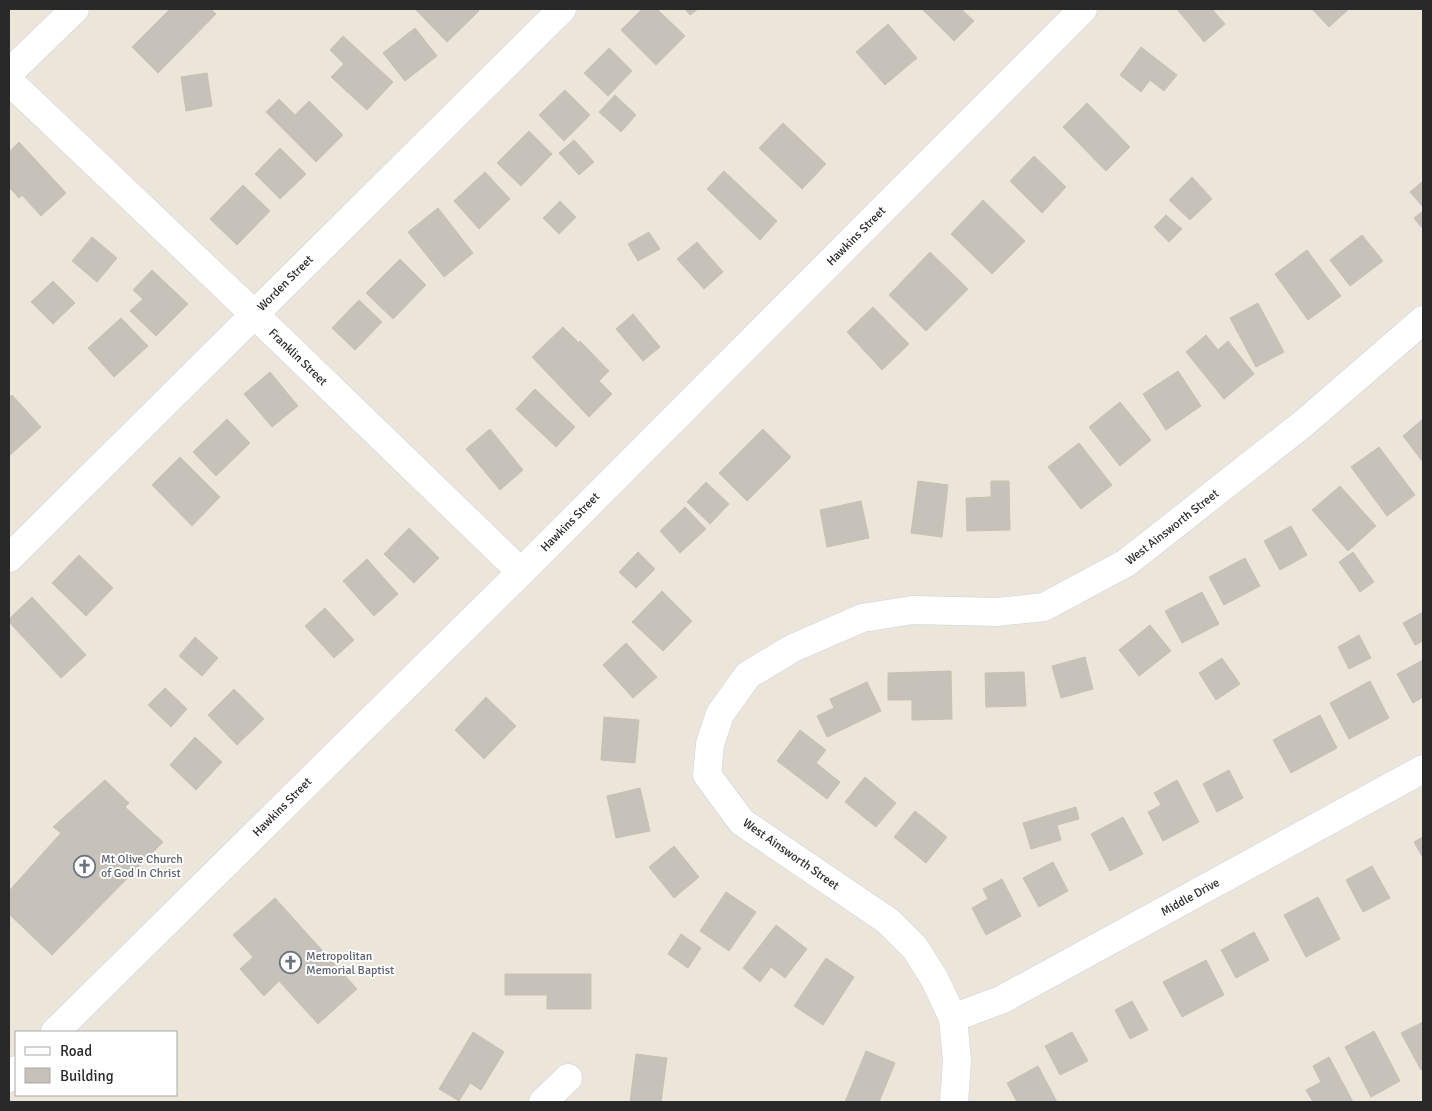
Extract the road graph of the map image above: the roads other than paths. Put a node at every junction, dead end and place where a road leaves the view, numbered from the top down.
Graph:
1 (75, 9) edge
2 (562, 9) edge
3 (1083, 9) edge
4 (9, 74) edge
5 (9, 81) edge
6 (254, 314) junction
7 (1423, 320) edge
8 (9, 558) edge
9 (521, 572) junction
10 (1423, 769) edge
11 (953, 1018) junction
12 (56, 1031) edge
13 (568, 1078) dead end
14 (543, 1102) edge
15 (954, 1102) edge

1 - 4 street
2 - 6 street, Worden Street
3 - 9 street, Hawkins Street
5 - 6 street, Franklin Street
6 - 8 street, Worden Street
6 - 9 street, Franklin Street
7 - 11 street, West Ainsworth Street
9 - 12 street, Hawkins Street
10 - 11 street, Middle Drive
11 - 15 street
13 - 14 street

